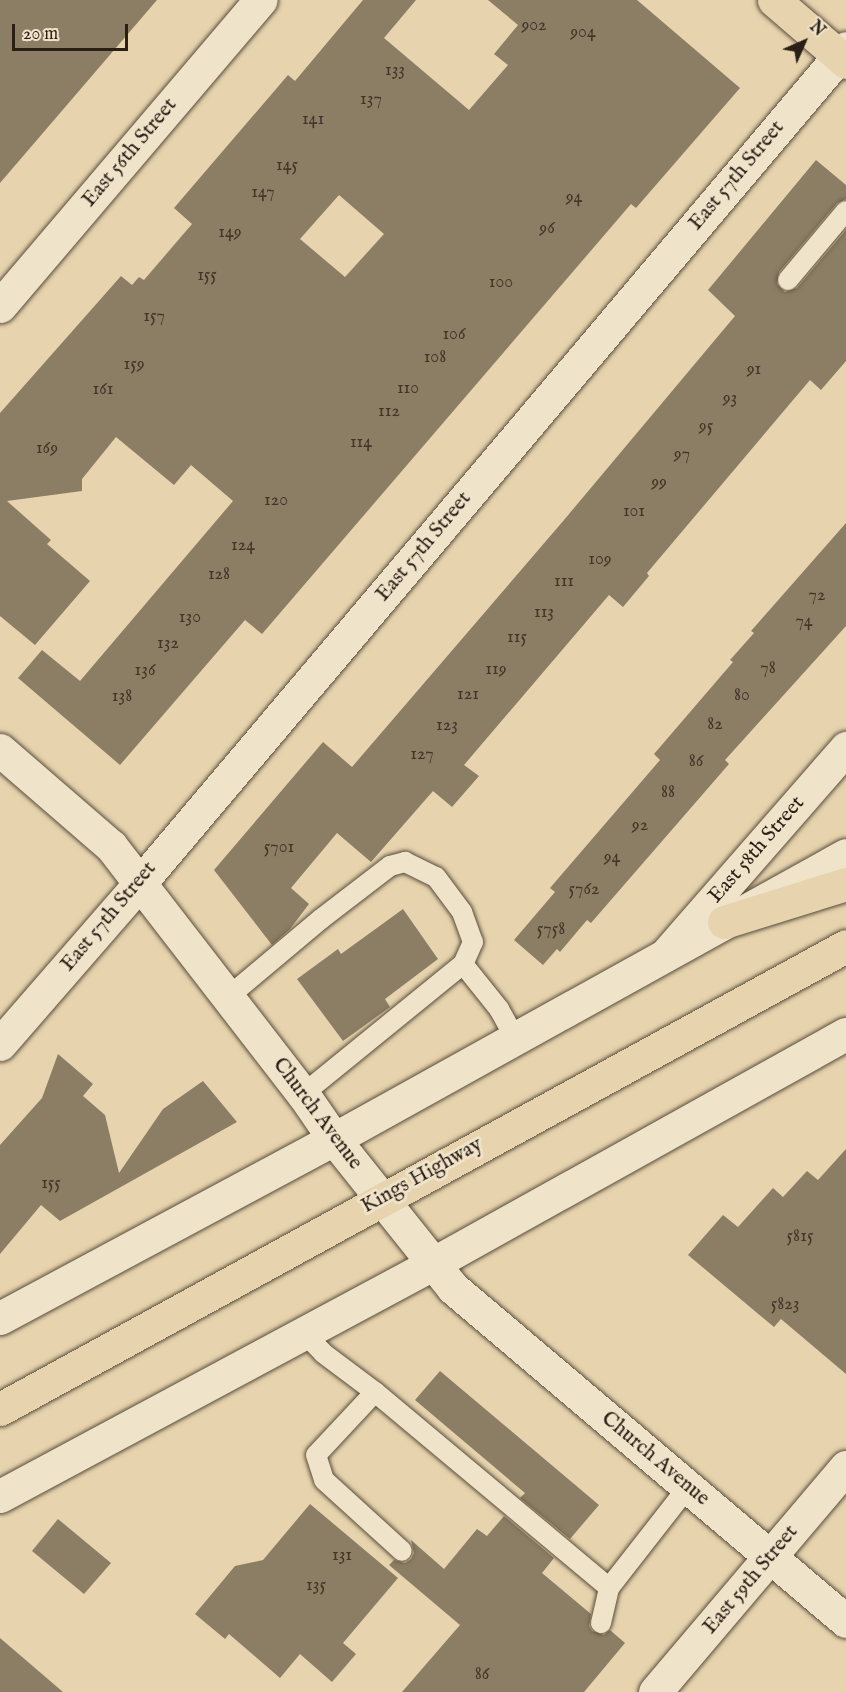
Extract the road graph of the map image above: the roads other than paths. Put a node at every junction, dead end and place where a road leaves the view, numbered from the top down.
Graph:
1 (260, 0) edge
2 (774, 0) edge
3 (844, 56) edge
4 (846, 211) edge
5 (788, 280) dead end
6 (0, 306) edge
7 (846, 748) edge
8 (0, 750) edge
9 (846, 855) edge
10 (140, 883) junction
11 (846, 884) edge
12 (724, 922) junction
13 (846, 946) edge
14 (668, 953) junction
15 (463, 964) junction
16 (228, 997) junction
17 (846, 1034) edge
18 (515, 1038) junction
19 (0, 1044) edge
20 (303, 1094) junction
21 (334, 1139) junction
22 (381, 1199) junction
23 (434, 1263) junction
24 (0, 1318) edge
25 (304, 1333) junction
26 (375, 1392) junction
27 (0, 1409) edge
28 (846, 1467) edge
29 (688, 1487) junction
30 (0, 1496) edge
31 (402, 1551) dead end
32 (770, 1556) junction
33 (609, 1588) junction
34 (846, 1621) edge
35 (601, 1623) dead end
36 (655, 1692) edge

1 - 6 street, East 56th Street
2 - 3 main road
3 - 10 street, East 57th Street
4 - 5 lane
7 - 14 street, East 58th Street
8 - 10 street, Church Avenue
9 - 12 street
10 - 16 street, Church Avenue
10 - 19 street, East 57th Street
11 - 12 main road
12 - 14 street
13 - 22 main road, Kings Highway
14 - 18 street
15 - 16 lane
15 - 18 lane
15 - 20 lane
16 - 20 street, Church Avenue
17 - 23 street
18 - 21 street
20 - 21 street, Church Avenue
21 - 22 street, Church Avenue
21 - 24 street
22 - 23 street, Church Avenue
22 - 27 main road, Kings Highway
23 - 25 street
23 - 29 street, Church Avenue
25 - 26 lane
25 - 30 street
26 - 31 lane
26 - 33 lane
28 - 32 street, East 59th Street
29 - 32 street, Church Avenue
29 - 33 lane
32 - 34 street, Church Avenue
32 - 36 street, East 59th Street
33 - 35 lane

